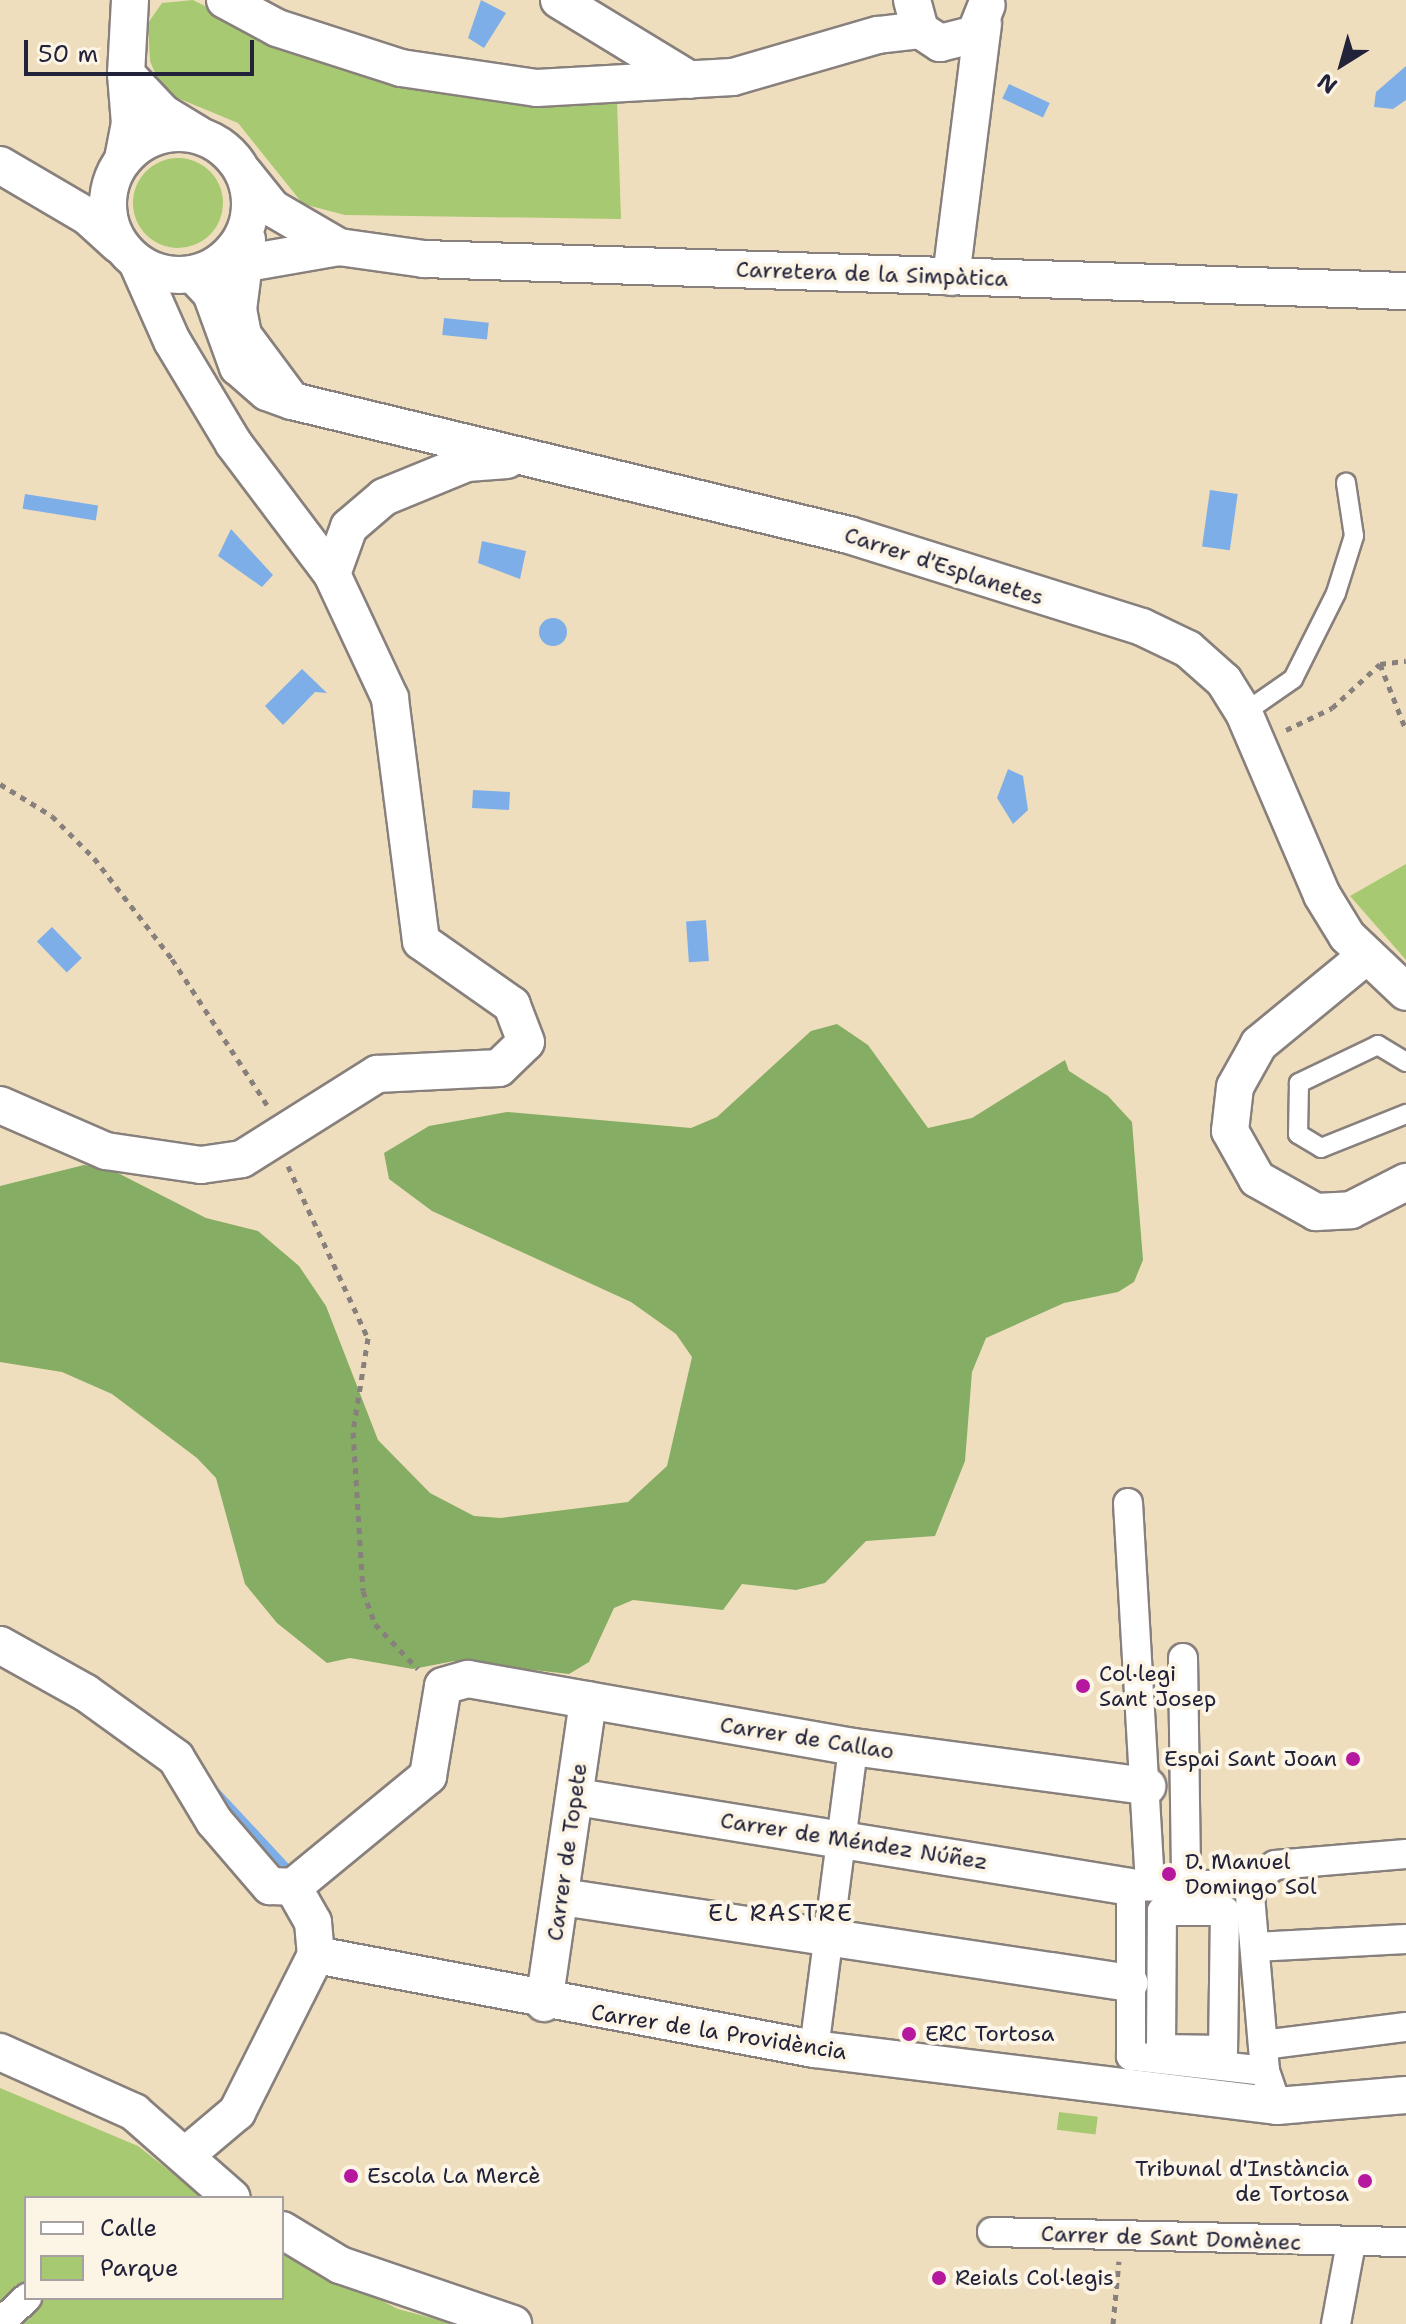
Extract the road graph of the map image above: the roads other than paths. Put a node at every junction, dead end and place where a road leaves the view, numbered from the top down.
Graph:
1 (130, 0) edge
2 (225, 0) edge
3 (559, 0) edge
4 (985, 12) edge
5 (924, 20) edge
6 (126, 74) junction
7 (690, 80) junction
8 (977, 82) junction
9 (199, 135) junction
10 (119, 166) junction
11 (3, 167) edge
12 (242, 169) junction
13 (250, 214) junction
14 (339, 247) junction
15 (130, 255) junction
16 (245, 262) junction
17 (194, 273) junction
18 (951, 277) junction
19 (1406, 291) edge
20 (172, 341) junction
21 (292, 401) junction
22 (543, 457) junction
23 (1346, 483) dead end
24 (332, 574) junction
25 (1244, 713) junction
26 (1366, 956) junction
27 (1406, 992) edge
28 (1406, 1062) edge
29 (0, 1105) edge
30 (1406, 1114) edge
31 (1406, 1182) edge
32 (1128, 1503) dead end
33 (0, 1645) edge
34 (1183, 1658) dead end
35 (588, 1700) junction
36 (853, 1747) junction
37 (1147, 1786) junction
38 (577, 1797) junction
39 (842, 1839) junction
40 (1406, 1854) edge
41 (1249, 1884) junction
42 (1186, 1885) junction
43 (293, 1887) junction
44 (1148, 1895) junction
45 (562, 1897) junction
46 (831, 1939) junction
47 (1406, 1939) edge
48 (1255, 1947) junction
49 (316, 1955) junction
50 (1130, 1983) junction
51 (544, 2003) junction
52 (1406, 2027) edge
53 (814, 2049) junction
54 (0, 2052) edge
55 (1264, 2058) junction
56 (1128, 2072) junction
57 (1406, 2095) edge
58 (1277, 2106) junction
59 (186, 2155) junction
60 (230, 2196) edge
61 (284, 2231) edge
62 (992, 2232) dead end
63 (1406, 2242) edge
64 (1351, 2243) junction
65 (25, 2300) edge
66 (0, 2323) edge
67 (513, 2324) edge
68 (1336, 2324) edge

1 - 6 street
2 - 7 street
3 - 7 street
4 - 5 street
4 - 8 street
5 - 7 street
5 - 8 street
6 - 9 street
6 - 10 street
8 - 18 street
9 - 10 street
9 - 12 street
10 - 11 street
10 - 15 street
11 - 15 street
12 - 13 street
12 - 14 street, Carretera de la Simpàtica
13 - 16 street
13 - 17 street
14 - 16 street, Carretera de la Simpàtica
14 - 18 street, Carretera de la Simpàtica
15 - 17 street
15 - 20 street
16 - 17 street, Carretera de la Simpàtica
16 - 21 street
17 - 20 street
17 - 21 street, Carrer d'Esplanetes
18 - 19 street, Carretera de la Simpàtica
20 - 24 street
21 - 22 street, Carrer d'Esplanetes
22 - 24 street
22 - 25 street, Carrer d'Esplanetes
23 - 25 lane
24 - 29 street
25 - 26 street, Carrer d'Esplanetes
26 - 27 street, Carrer d'Esplanetes
26 - 31 street
28 - 30 lane
32 - 37 street
33 - 43 street
34 - 42 street
35 - 36 street, Carrer de Callao
35 - 38 street, Carrer de Topete
35 - 43 street, Carrer de Callao
36 - 37 street, Carrer de Callao
36 - 39 street
37 - 44 street
38 - 39 street, Carrer de Méndez Núñez
38 - 45 street, Carrer de Topete
39 - 44 street, Carrer de Méndez Núñez
39 - 46 street
40 - 41 street
41 - 42 street
41 - 48 street
42 - 44 street
43 - 49 street
44 - 44 street
44 - 50 street
45 - 46 street
45 - 51 street, Carrer de Topete
46 - 50 street
46 - 53 street
47 - 48 street
48 - 55 street
49 - 51 street, Carrer de la Providència
49 - 59 street
50 - 56 street
51 - 53 street, Carrer de la Providència
52 - 55 street
53 - 56 street, Carrer de la Providència
54 - 59 street
55 - 56 street
55 - 58 street
56 - 58 street, Carrer de la Providència
57 - 58 street, Carrer de la Providència
59 - 60 street
61 - 67 street
62 - 64 street, Carrer de Sant Domènec
63 - 64 street, Carrer de Sant Domènec
64 - 68 street
65 - 66 street

